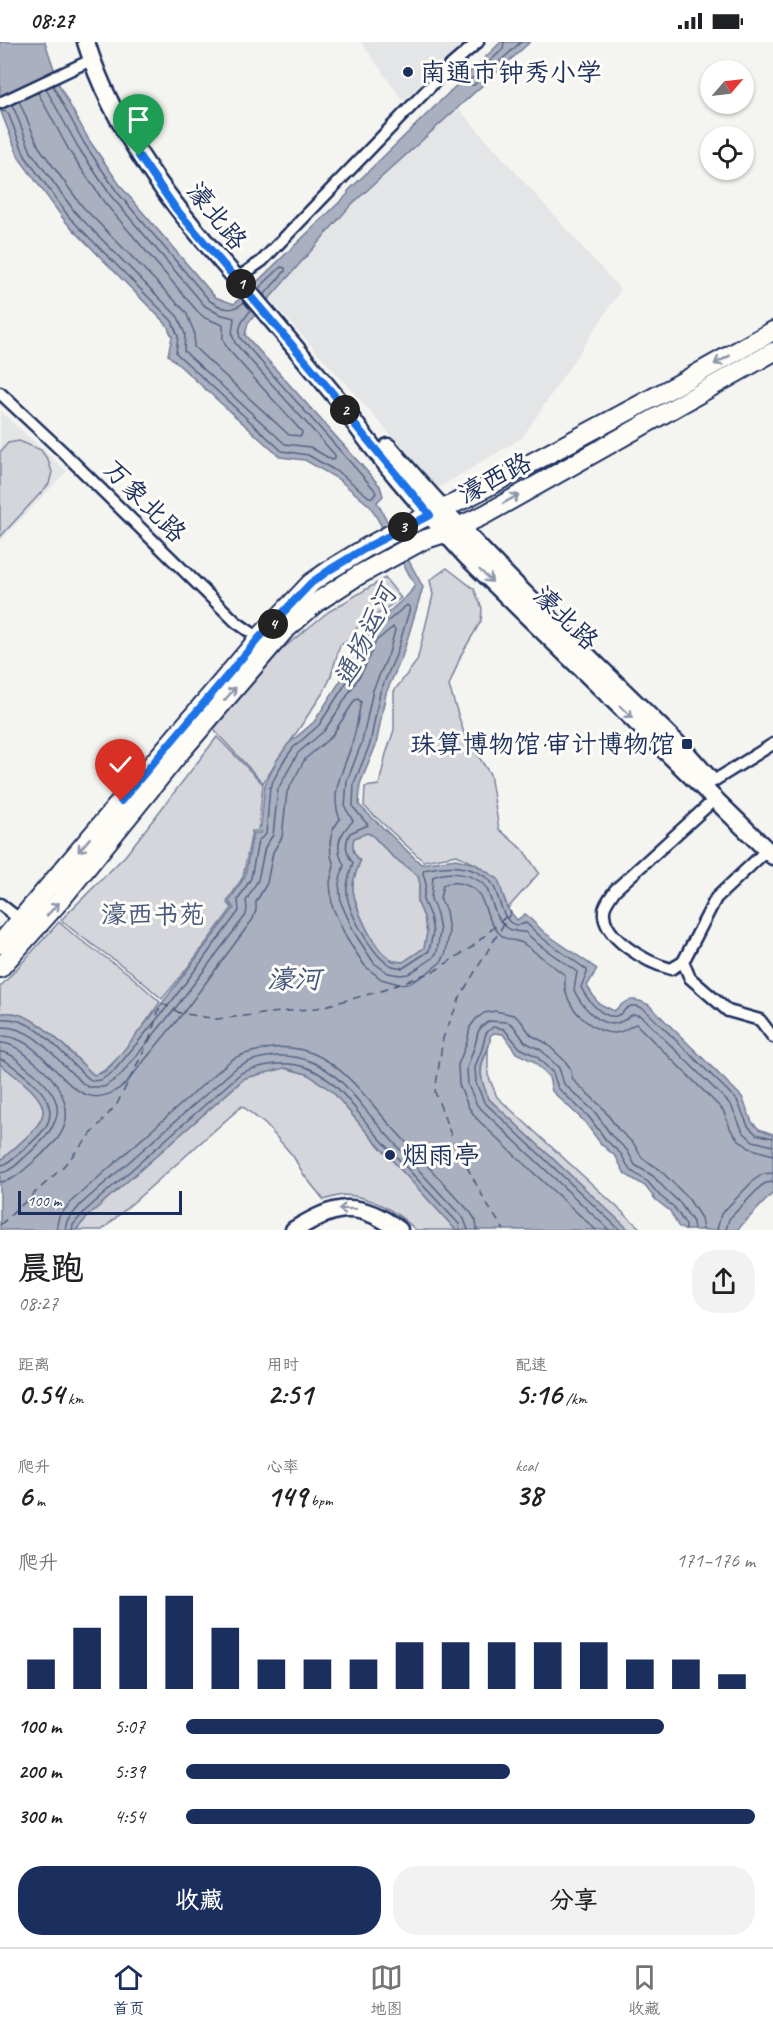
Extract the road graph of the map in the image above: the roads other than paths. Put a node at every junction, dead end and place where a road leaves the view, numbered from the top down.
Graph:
1 (86, 42) edge
2 (478, 42) edge
3 (91, 60) junction
4 (0, 103) edge
5 (239, 282) junction
6 (773, 331) edge
7 (773, 352) edge
8 (0, 393) edge
9 (436, 512) junction
10 (452, 530) junction
11 (259, 638) junction
12 (773, 744) edge
13 (710, 789) junction
14 (771, 849) edge
15 (0, 904) edge
16 (26, 926) junction
17 (0, 944) edge
18 (684, 962) junction
19 (0, 968) edge
20 (773, 1037) edge
21 (294, 1230) edge
22 (399, 1230) edge

1 - 3 street, 濠北路
2 - 5 street
3 - 4 street
3 - 5 street, 濠北路
5 - 9 street, 濠北路
6 -> 9 main road, 濠西路
10 -> 7 main road, 濠西路
8 - 11 street, 万象北路
9 - 10 street, 濠北路
9 - 11 main road, 濠西路
10 - 13 street, 濠北路
16 -> 10 main road, 濠西路
11 -> 16 main road, 濠西路
12 - 13 street
13 - 14 street, 濠北路
13 - 18 street
14 - 18 street
15 - 16 street
16 - 17 main road, 濠西路
16 - 19 main road, 濠西路
18 - 20 street
22 -> 21 street

